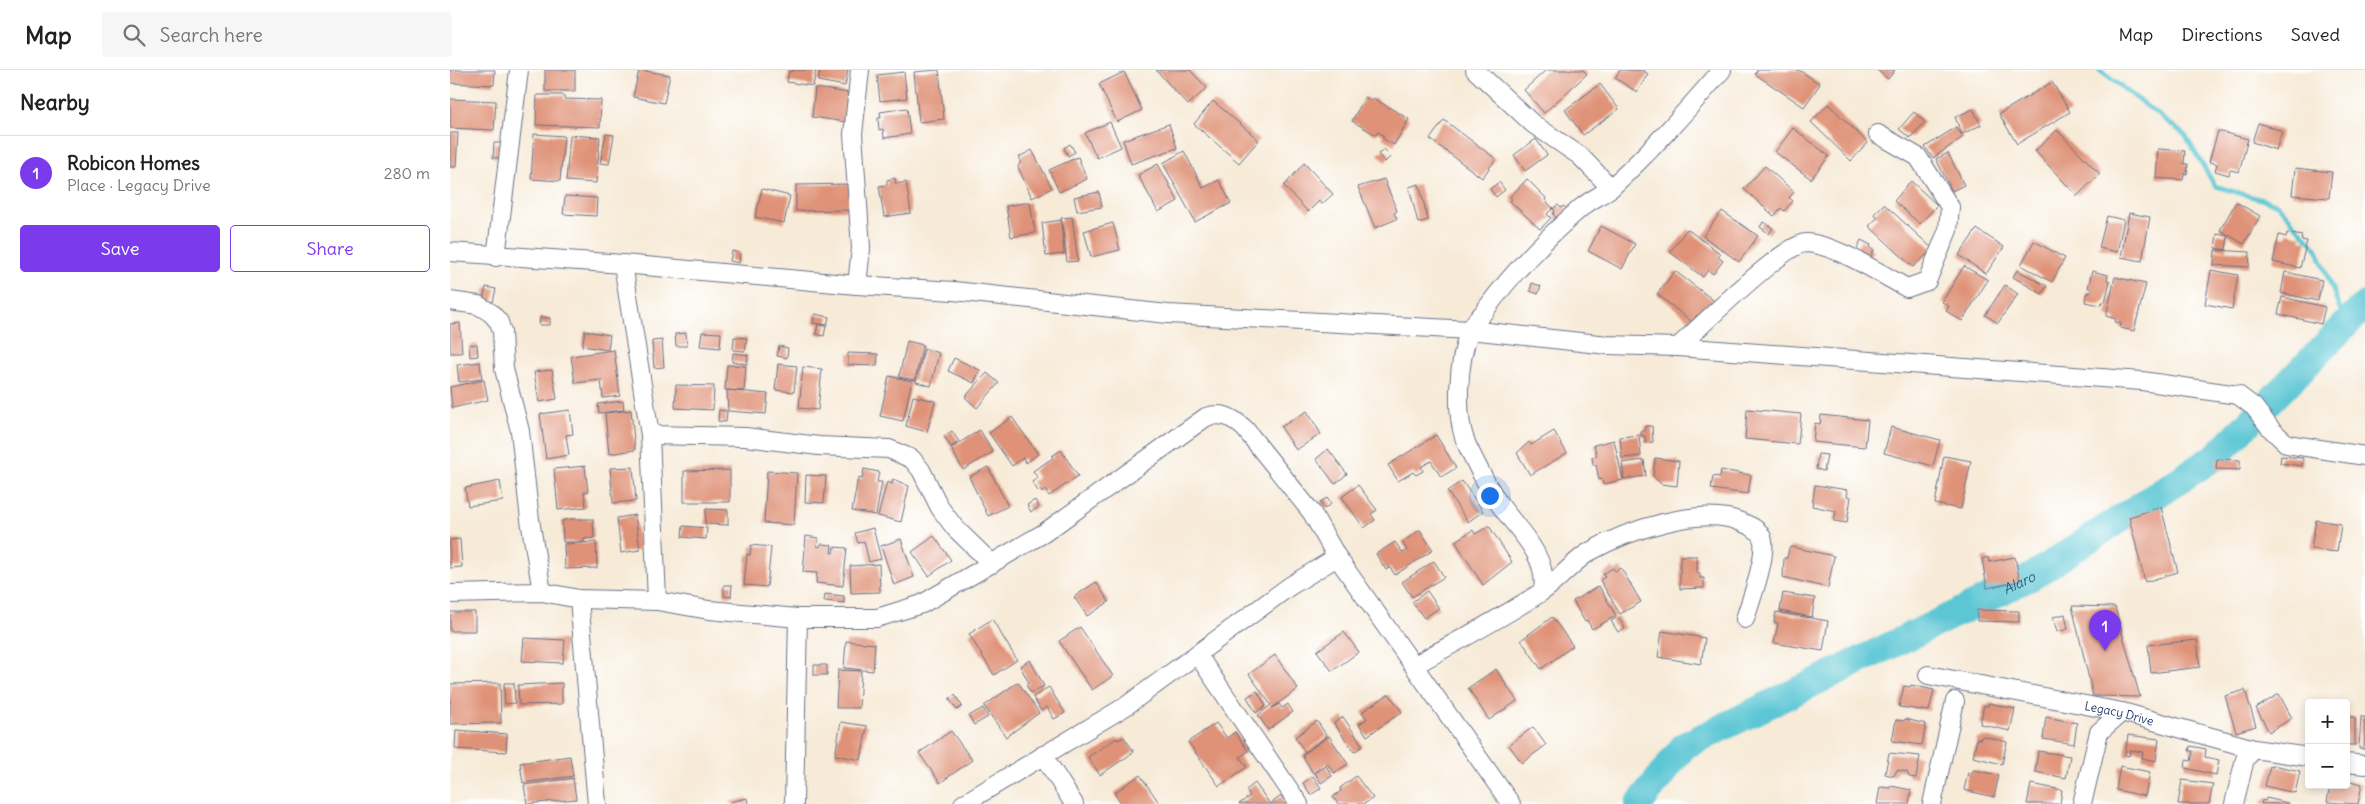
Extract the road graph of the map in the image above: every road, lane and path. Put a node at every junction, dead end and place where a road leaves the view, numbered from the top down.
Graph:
1 (519, 70) edge
2 (860, 70) edge
3 (1476, 70) edge
4 (1722, 70) edge
5 (1878, 134) dead end
6 (1611, 188) junction
7 (450, 252) edge
8 (496, 256) junction
9 (623, 264) junction
10 (857, 285) junction
11 (450, 301) edge
12 (1470, 330) junction
13 (1678, 347) junction
14 (650, 435) junction
15 (2365, 456) edge
16 (1336, 557) junction
17 (992, 564) junction
18 (1543, 590) junction
19 (542, 592) junction
20 (450, 594) edge
21 (579, 599) junction
22 (657, 601) junction
23 (798, 618) junction
24 (1745, 619) dead end
25 (1197, 654) junction
26 (1414, 665) junction
27 (1928, 675) dead end
28 (1954, 701) dead end
29 (2122, 712) junction
30 (2254, 749) junction
31 (1042, 755) junction
32 (2305, 756) edge
33 (2350, 764) edge
34 (2365, 766) edge
35 (597, 804) edge
36 (794, 804) edge
37 (962, 804) edge
38 (1074, 804) edge
39 (1299, 804) edge
40 (1511, 804) edge
41 (1932, 804) edge
42 (2082, 804) edge
43 (2234, 804) edge

1 - 8 street
2 - 10 street
3 - 6 street
4 - 6 street
5 - 13 street
6 - 12 street
7 - 8 street
8 - 9 street
9 - 10 street
9 - 14 street
10 - 12 street
11 - 19 street
12 - 13 street
12 - 18 street
13 - 15 street
14 - 17 street
14 - 22 street
16 - 17 street
16 - 25 street
16 - 26 street
17 - 23 street
18 - 24 street
18 - 26 street
19 - 20 street
19 - 21 street
21 - 22 street
21 - 35 street
22 - 23 street
23 - 36 street
25 - 31 street
25 - 39 street
26 - 40 street
27 - 29 street, Legacy Drive
28 - 41 street
29 - 30 street, Legacy Drive
29 - 42 street
30 - 32 street, Legacy Drive
30 - 43 street
31 - 37 street
31 - 38 street
33 - 34 street

